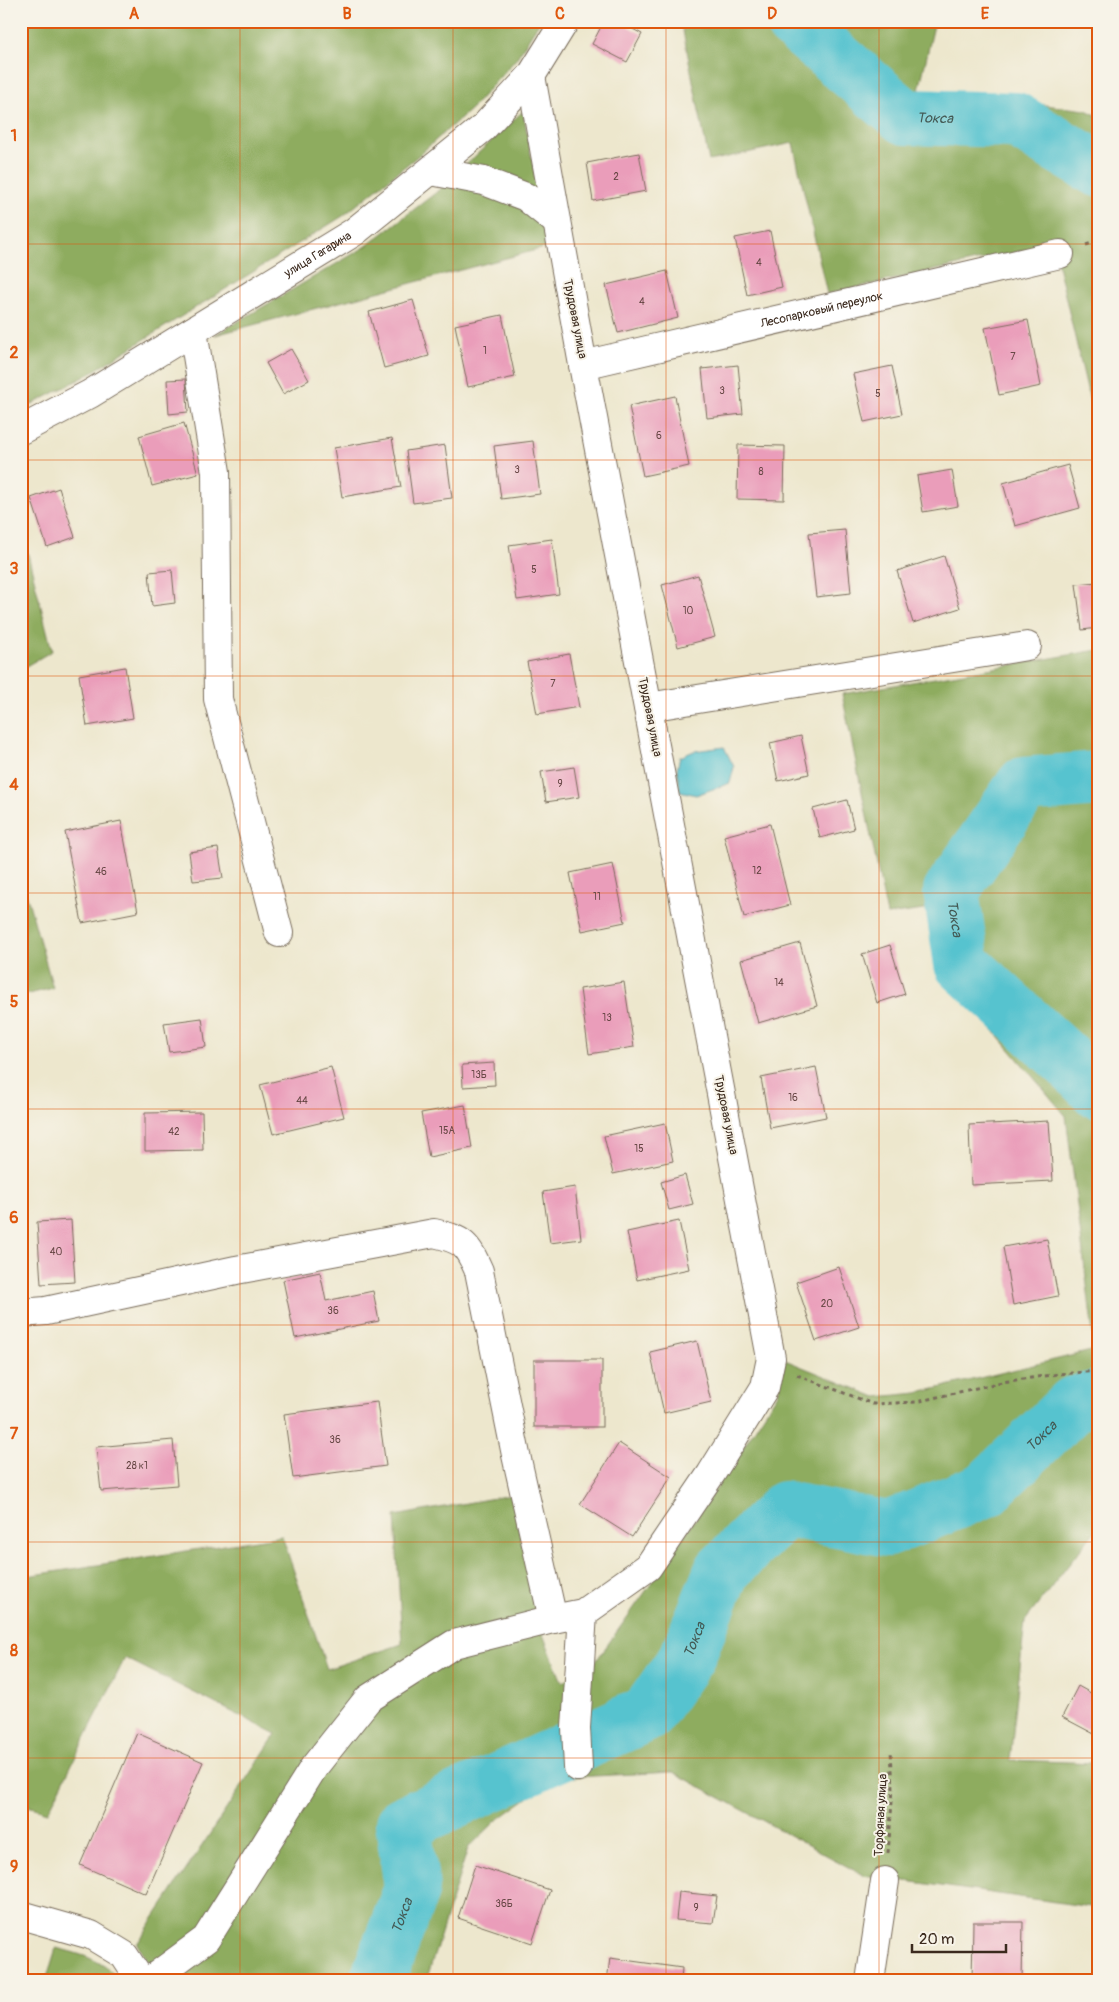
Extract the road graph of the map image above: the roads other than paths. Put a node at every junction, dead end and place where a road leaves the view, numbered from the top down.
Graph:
1 (565, 21) edge
2 (531, 76) junction
3 (431, 170) junction
4 (557, 222) junction
5 (1060, 254) dead end
6 (193, 331) junction
7 (583, 364) junction
8 (21, 430) edge
9 (1027, 646) dead end
10 (648, 707) junction
11 (279, 934) dead end
12 (21, 1313) edge
13 (583, 1613) junction
14 (552, 1619) junction
15 (578, 1767) dead end
16 (885, 1881) road end
17 (21, 1915) edge
18 (141, 1981) edge
19 (149, 1981) edge
20 (870, 1981) edge

1 - 2 street, улица Гагарина
2 - 3 street, улица Гагарина
2 - 4 street, Трудовая улица
3 - 4 street
3 - 6 street, улица Гагарина
4 - 7 street, Трудовая улица
5 - 7 street, Лесопарковый переулок
6 - 8 street, улица Гагарина
6 - 11 street
7 - 10 street, Трудовая улица
9 - 10 street
10 - 13 street, Трудовая улица
12 - 14 street
13 - 14 street
13 - 15 street
14 - 19 street
16 - 20 street
17 - 18 street

